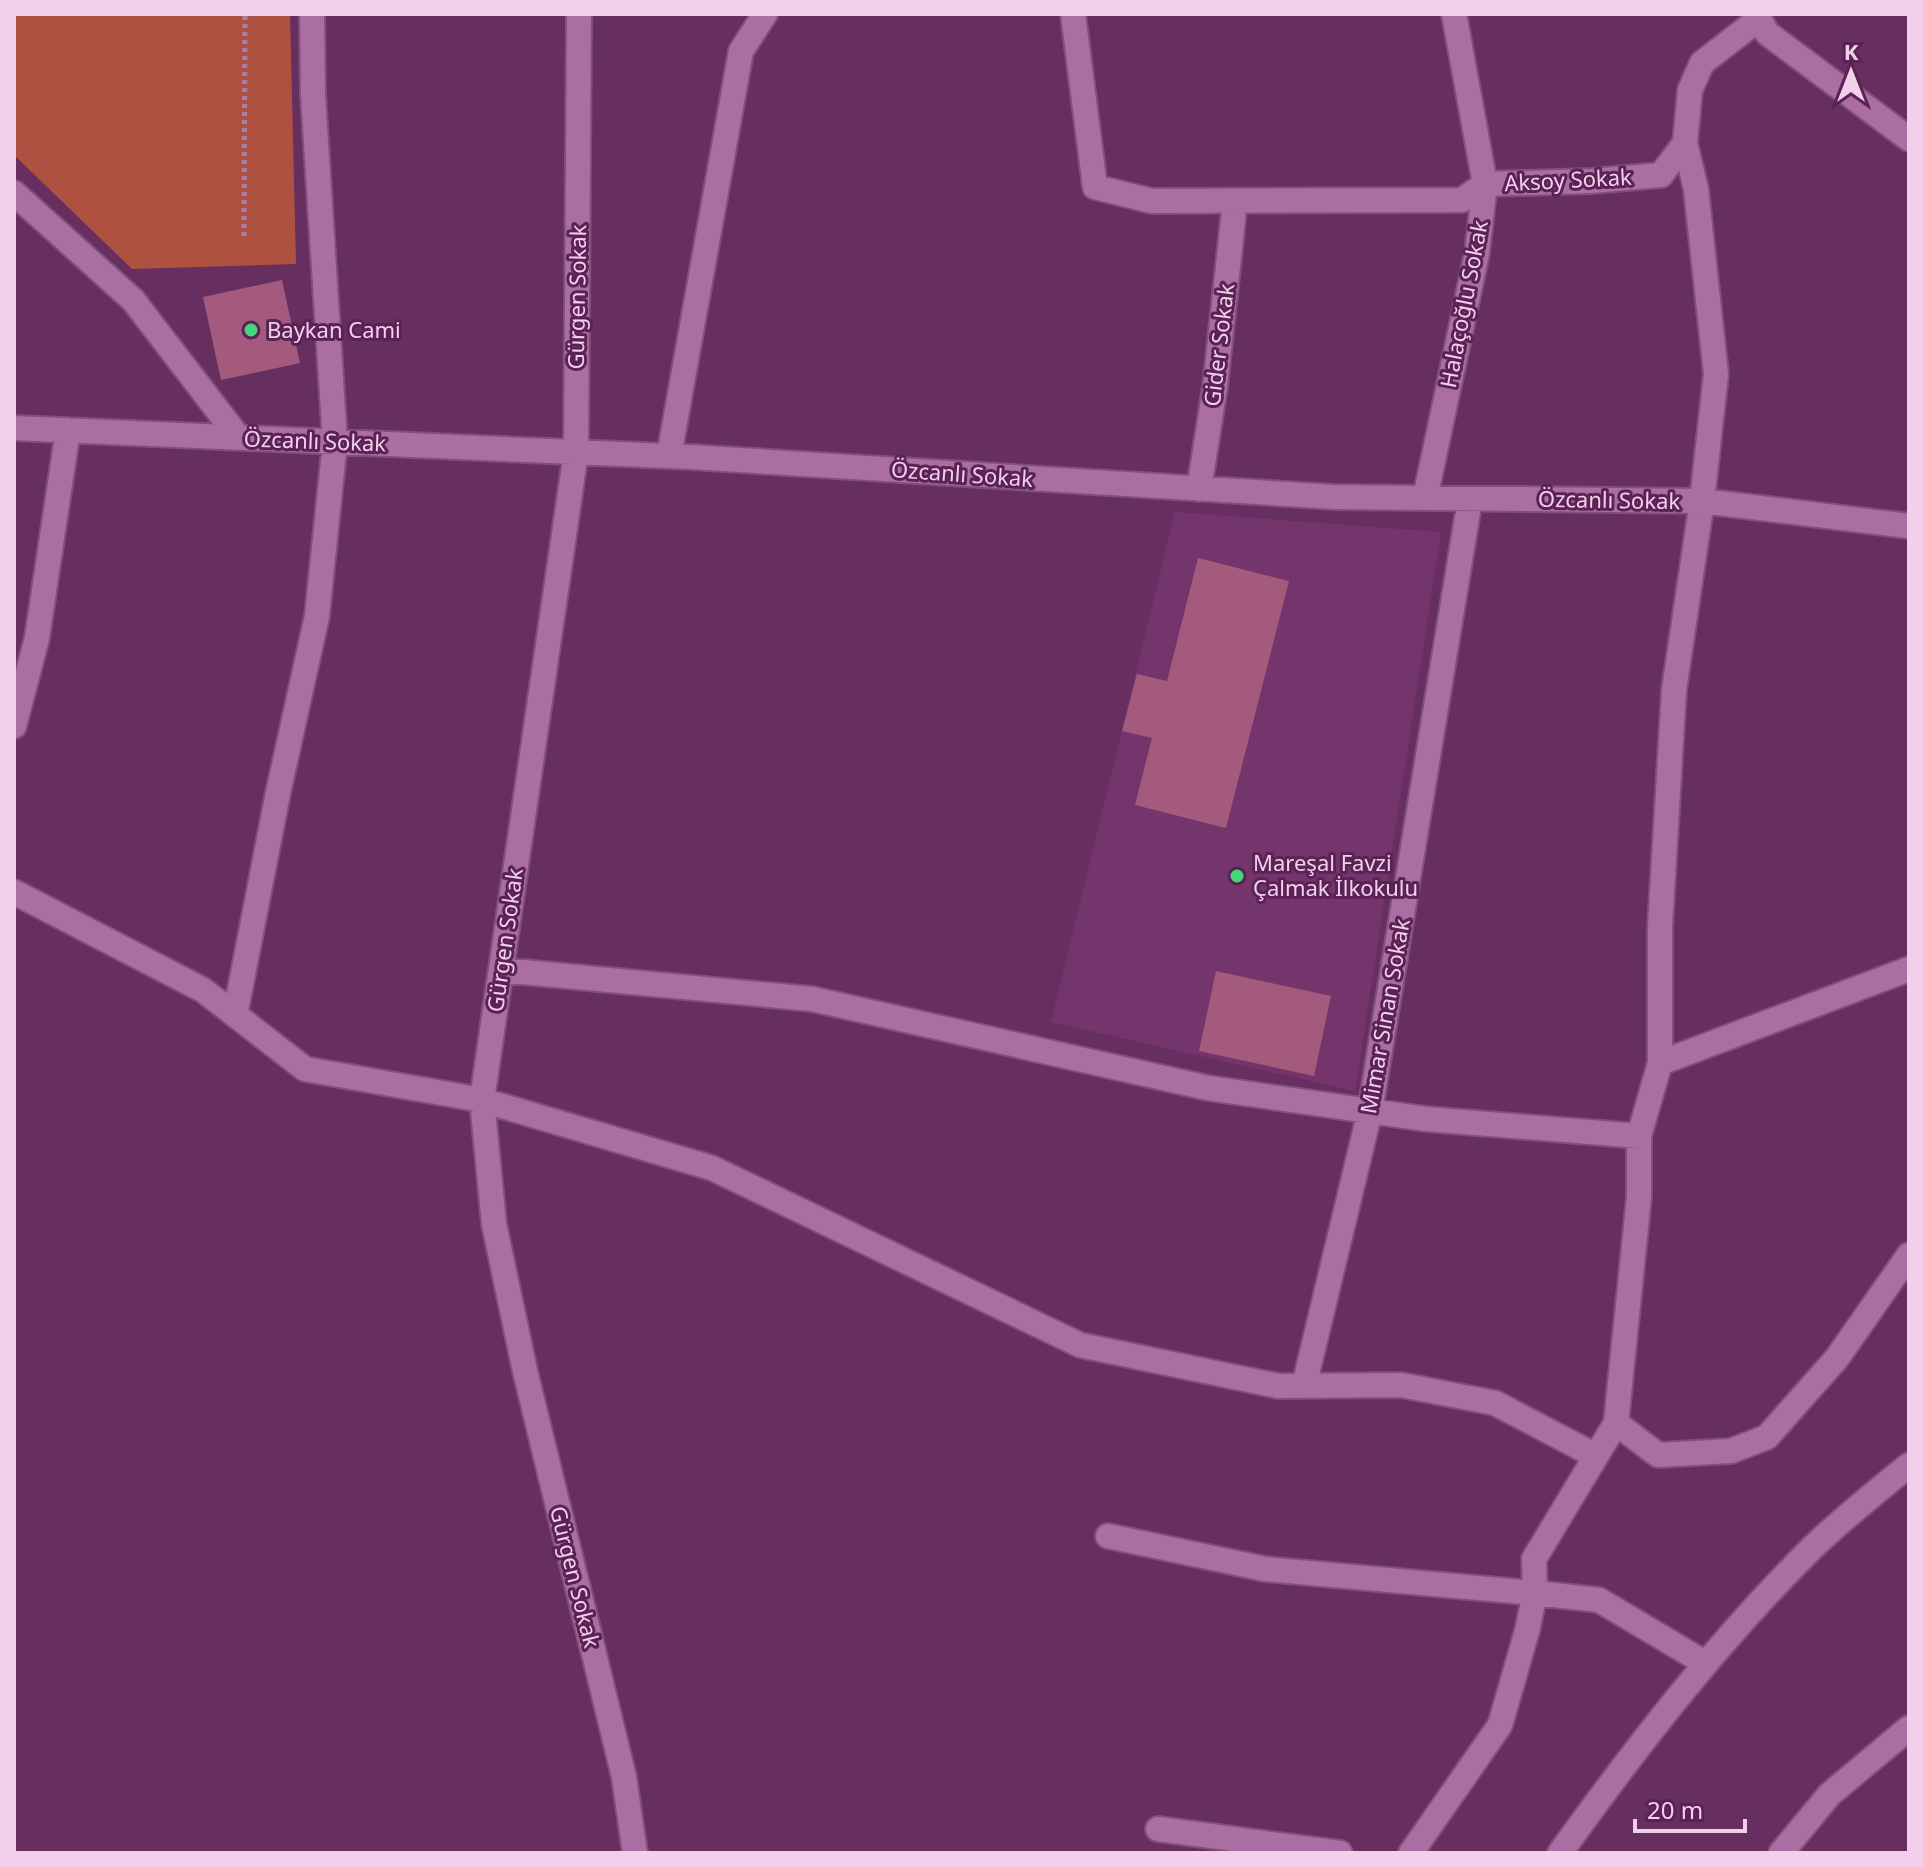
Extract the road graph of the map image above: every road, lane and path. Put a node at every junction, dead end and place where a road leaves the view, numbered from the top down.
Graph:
1 (245, 14) edge
2 (312, 14) edge
3 (579, 14) edge
4 (765, 14) edge
5 (1073, 14) edge
6 (1454, 14) edge
7 (1758, 16) edge
8 (1909, 139) edge
9 (1685, 143) junction
10 (1485, 184) junction
11 (14, 193) edge
12 (1235, 201) junction
13 (244, 236) dead end
14 (14, 428) edge
15 (68, 430) junction
16 (239, 438) junction
17 (335, 442) junction
18 (576, 452) junction
19 (669, 456) junction
20 (1199, 489) junction
21 (1425, 498) junction
22 (1470, 499) junction
23 (1702, 501) junction
24 (1909, 526) edge
25 (14, 726) edge
26 (14, 892) edge
27 (1909, 969) edge
28 (501, 970) junction
29 (235, 1015) junction
30 (1660, 1063) junction
31 (482, 1100) junction
32 (1370, 1111) junction
33 (1639, 1136) junction
34 (1909, 1255) edge
35 (1304, 1386) junction
36 (1616, 1423) junction
37 (1596, 1456) junction
38 (1909, 1465) edge
39 (1108, 1536) dead end
40 (1535, 1593) junction
41 (1705, 1663) junction
42 (1909, 1728) edge
43 (1158, 1829) dead end
44 (1785, 1852) edge
45 (635, 1853) edge
46 (1340, 1853) edge
47 (1411, 1853) edge
48 (1560, 1853) edge

1 - 13 path
2 - 17 street
3 - 18 street, Gürgen Sokak
4 - 19 street
5 - 12 street, Aksoy Sokak
6 - 10 street, Halaçoğlu Sokak
7 - 8 street
7 - 9 street
9 - 10 street, Aksoy Sokak
9 - 23 street
10 - 12 street, Aksoy Sokak
10 - 21 street, Halaçoğlu Sokak
11 - 16 street
12 - 20 street, Gider Sokak
14 - 15 street, Özcanlı Sokak
15 - 16 street, Özcanlı Sokak
15 - 25 street
16 - 17 street, Özcanlı Sokak
17 - 18 street, Özcanlı Sokak
17 - 29 street
18 - 19 street, Özcanlı Sokak
18 - 28 street, Gürgen Sokak
19 - 20 street, Özcanlı Sokak
20 - 21 street, Özcanlı Sokak
21 - 22 street, Özcanlı Sokak
22 - 23 street, Özcanlı Sokak
22 - 32 street, Mimar Sinan Sokak
23 - 24 street, Özcanlı Sokak
23 - 30 street
26 - 29 street
27 - 30 street
28 - 31 street, Gürgen Sokak
28 - 32 street
29 - 31 street
30 - 33 street
31 - 35 street
31 - 45 street, Gürgen Sokak
32 - 33 street
32 - 35 street, Mimar Sinan Sokak
33 - 36 street
34 - 36 street
35 - 37 street
36 - 37 street
37 - 40 street
38 - 41 street
39 - 40 street
40 - 41 street
40 - 47 street
41 - 48 street
42 - 44 street
43 - 46 street

